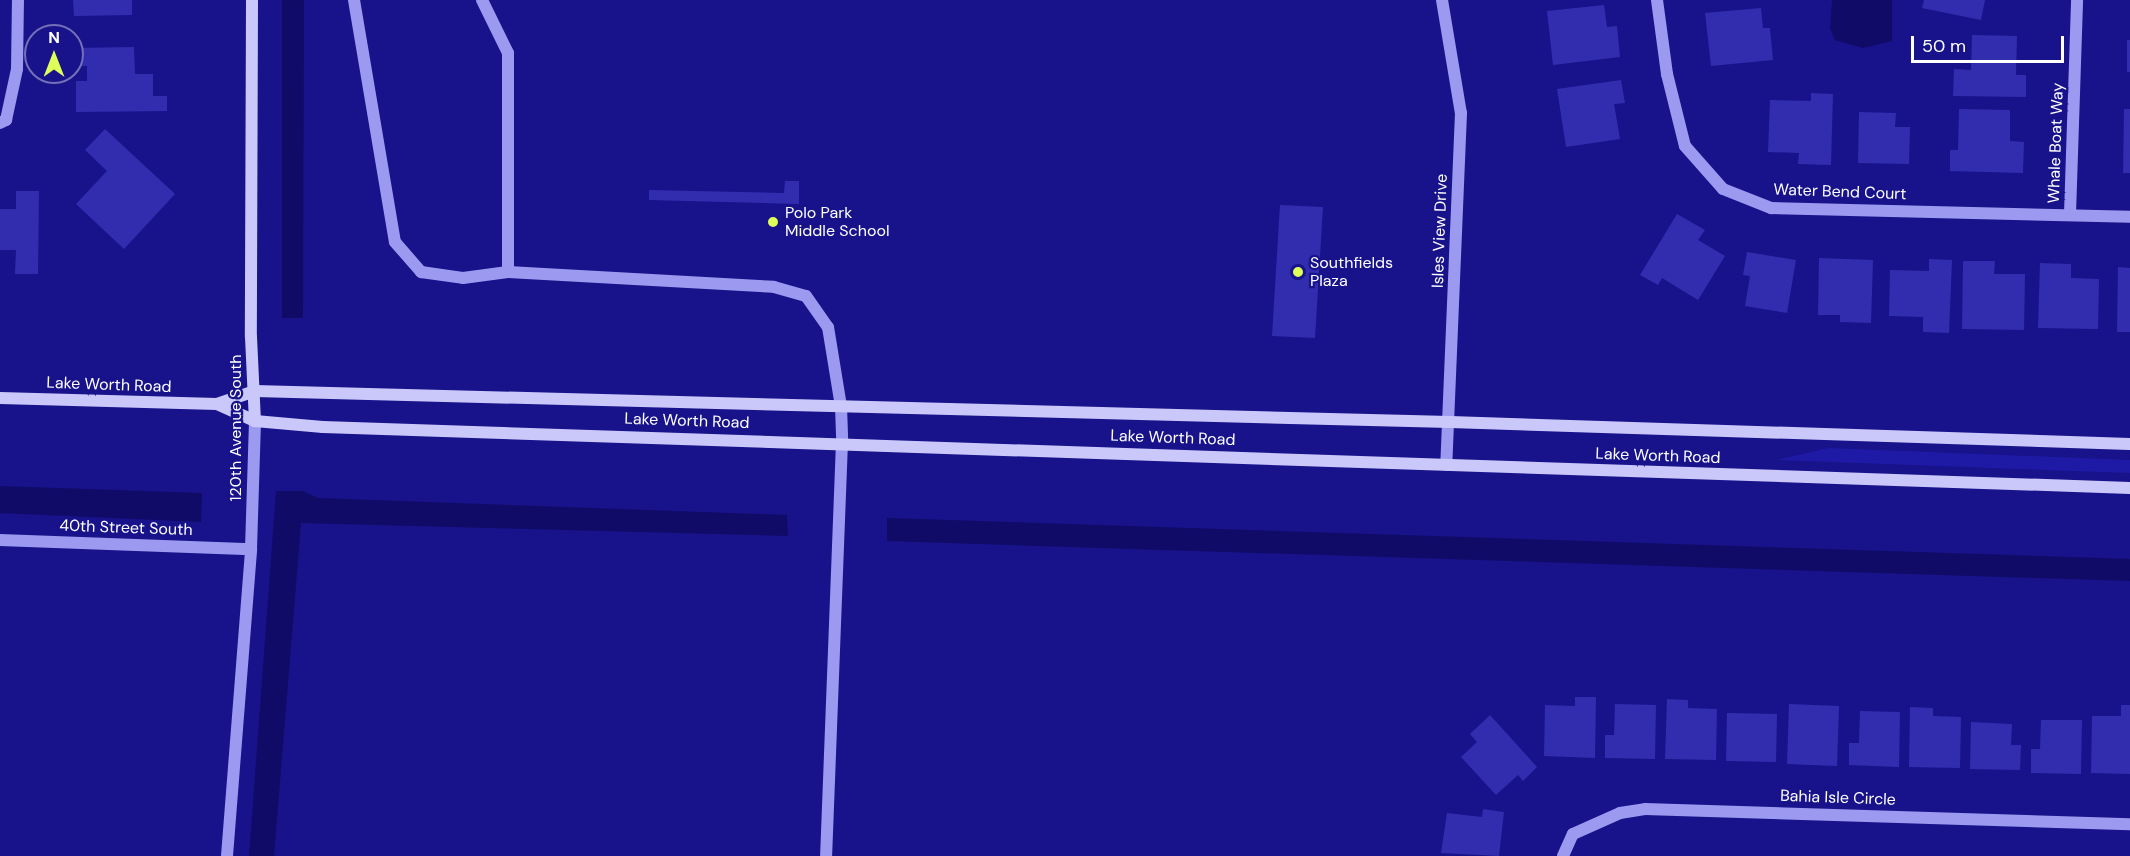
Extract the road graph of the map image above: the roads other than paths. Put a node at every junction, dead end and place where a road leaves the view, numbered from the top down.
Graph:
1 (18, 0) edge
2 (252, 0) edge
3 (354, 0) edge
4 (482, 0) edge
5 (1442, 0) edge
6 (1657, 0) edge
7 (2077, 0) edge
8 (0, 123) edge
9 (2070, 214) junction
10 (2130, 217) edge
11 (508, 272) junction
12 (255, 391) junction
13 (0, 398) edge
14 (217, 404) junction
15 (842, 406) junction
16 (255, 421) junction
17 (1450, 422) junction
18 (842, 442) junction
19 (2130, 444) edge
20 (1446, 465) junction
21 (2130, 488) edge
22 (0, 540) edge
23 (251, 549) junction
24 (2130, 824) edge
25 (226, 856) edge
26 (826, 856) edge
27 (1563, 856) edge

1 - 8 street
2 - 12 street, 120th Avenue South
3 - 11 street
4 - 11 street
5 - 17 street, Isles View Drive
6 - 9 street, Water Bend Court
7 - 9 street, Whale Boat Way
9 - 10 street, Water Bend Court
11 - 15 street
12 - 14 street, Lake Worth Road
12 - 15 street, Lake Worth Road
12 - 16 street, 120th Avenue South
13 - 14 street, Lake Worth Road
14 - 16 street, Lake Worth Road
15 - 17 street, Lake Worth Road
15 - 18 street
16 - 18 street, Lake Worth Road
16 - 23 street, 120th Avenue South
17 - 19 street, Lake Worth Road
17 - 20 street, Isles View Drive
18 - 20 street, Lake Worth Road
18 - 26 street
20 - 21 street, Lake Worth Road
22 - 23 street, 40th Street South
23 - 25 street, 120th Avenue South
24 - 27 street, Bahia Isle Circle

